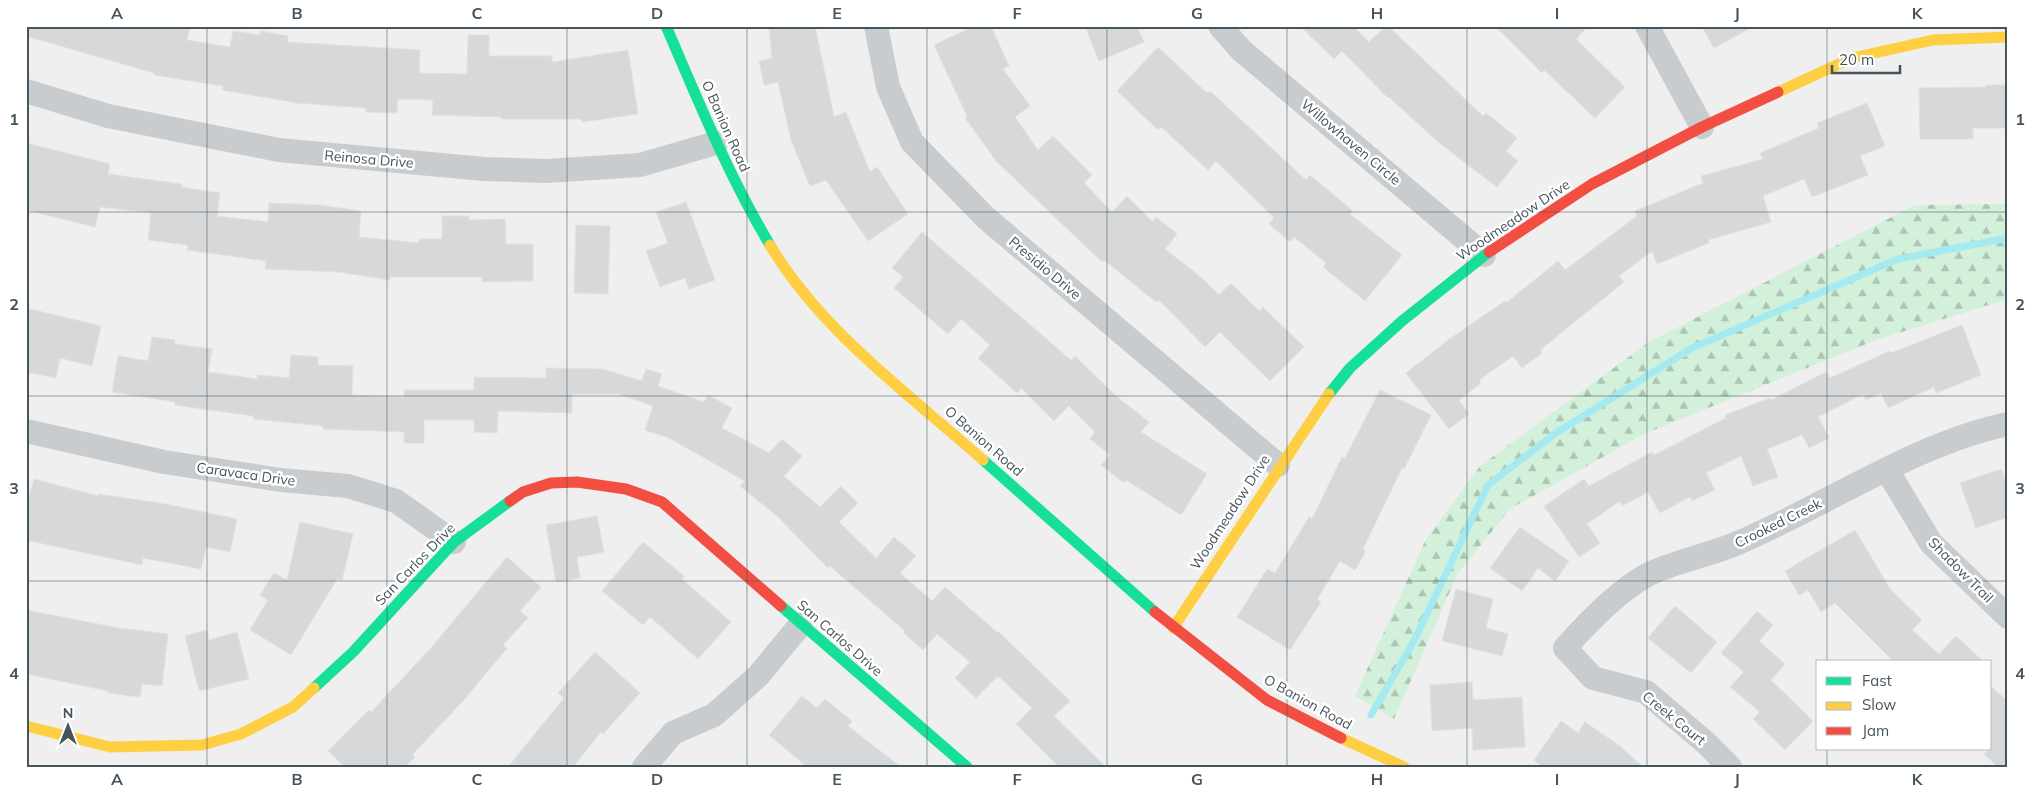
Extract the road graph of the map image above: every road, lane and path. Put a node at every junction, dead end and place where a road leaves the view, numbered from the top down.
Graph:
1 (666, 26) edge
2 (876, 26) edge
3 (1220, 26) edge
4 (1647, 26) edge
5 (1932, 33) edge
6 (2008, 37) edge
7 (26, 91) edge
8 (1702, 127) junction
9 (716, 143) junction
10 (1484, 255) junction
11 (2008, 424) edge
12 (26, 431) edge
13 (1278, 465) junction
14 (1887, 470) junction
15 (454, 542) junction
16 (2008, 617) edge
17 (801, 624) junction
18 (1173, 628) junction
19 (1565, 648) joint
20 (26, 726) edge
21 (644, 767) edge
22 (967, 767) edge
23 (1404, 767) edge
24 (1730, 767) edge

1 - 9 street, O Banion Road
2 - 13 street, Presidio Drive
3 - 10 street, Willowhaven Circle
4 - 8 street
5 - 6 street, Woodmeadow Drive
5 - 8 street, Woodmeadow Drive
7 - 9 street, Reinosa Drive
8 - 10 street, Woodmeadow Drive
9 - 18 street, O Banion Road
10 - 13 street, Woodmeadow Drive
11 - 14 street, Crooked Creek
12 - 15 street, Caravaca Drive
13 - 18 street, Woodmeadow Drive
14 - 16 street, Shadow Trail
14 - 19 street, Crooked Creek
15 - 17 street, San Carlos Drive
15 - 20 street, San Carlos Drive
17 - 21 street
17 - 22 street, San Carlos Drive
18 - 23 street, O Banion Road
19 - 24 street, Creek Court

